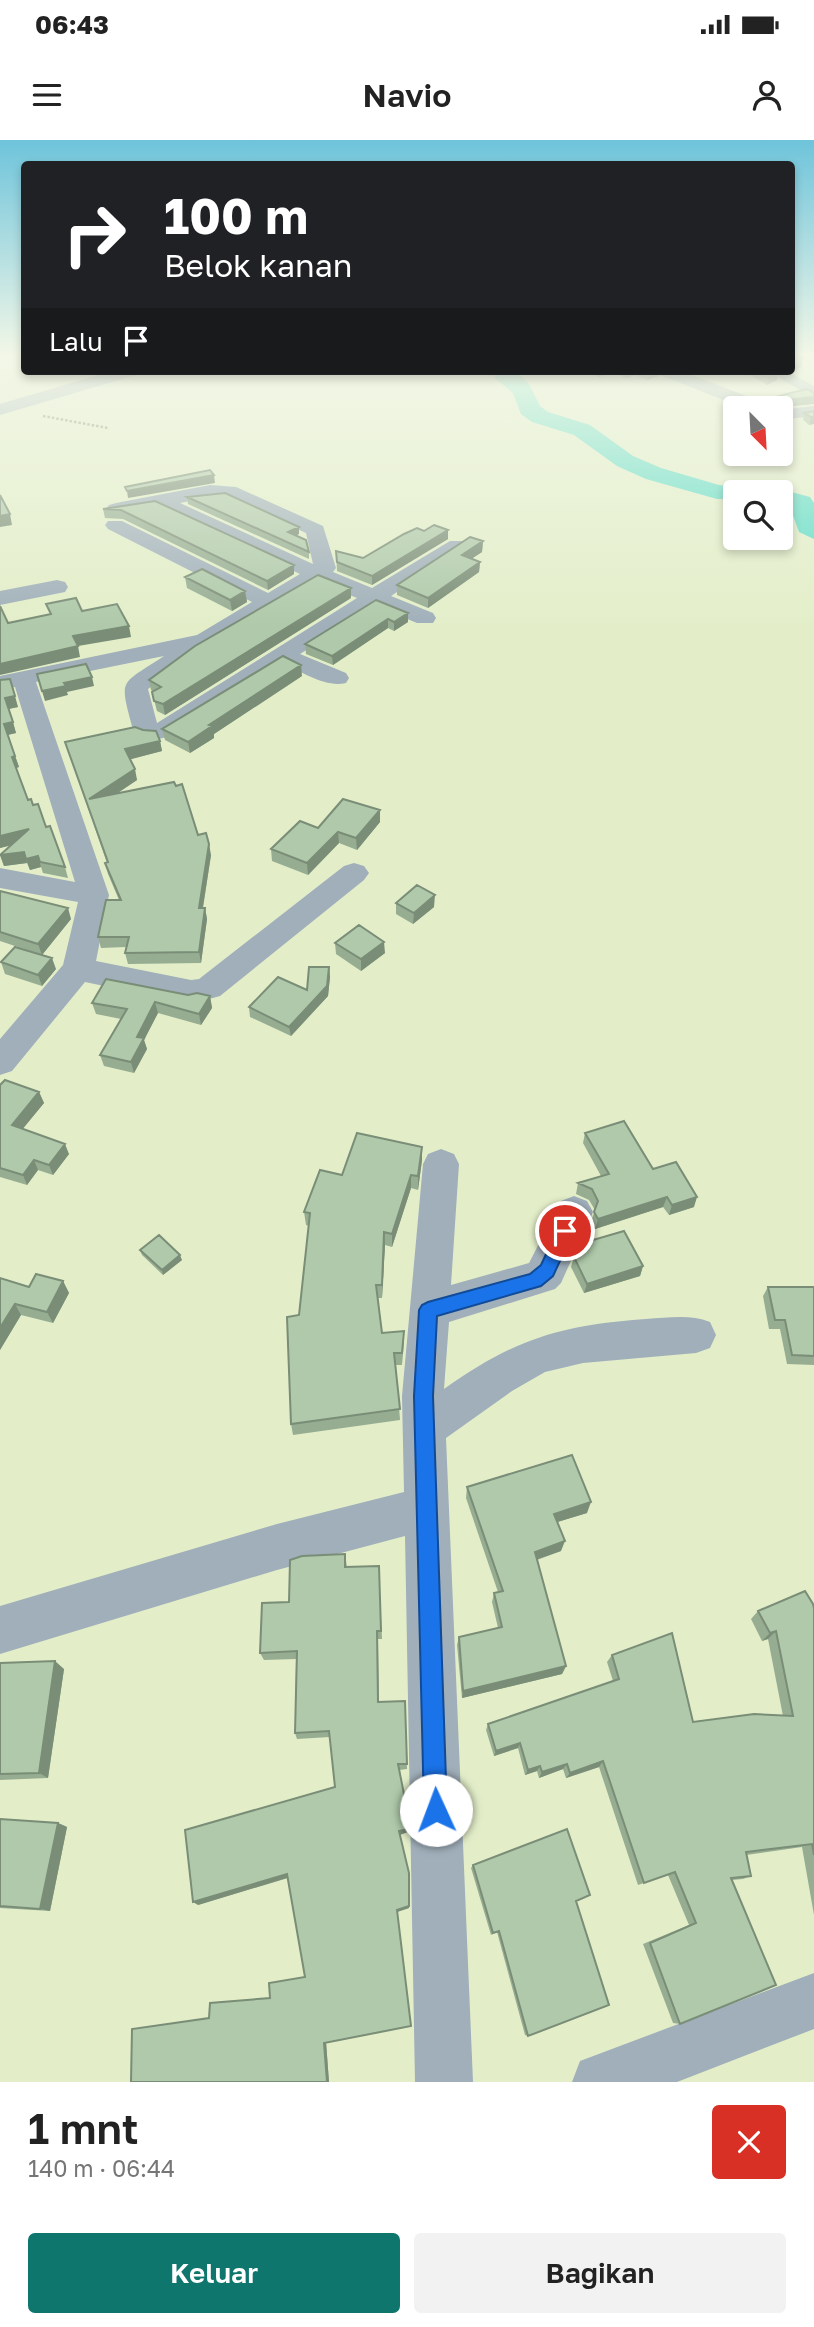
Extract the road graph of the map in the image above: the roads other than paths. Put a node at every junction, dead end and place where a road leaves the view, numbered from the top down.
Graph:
1 (160, 501) junction
2 (214, 527) junction
3 (457, 545) edge
4 (165, 551) junction
5 (318, 574) junction
6 (57, 587) dead end
7 (374, 597) junction
8 (0, 598) edge
9 (271, 603) junction
10 (425, 618) dead end
11 (204, 641) junction
12 (283, 655) junction
13 (337, 678) dead end
14 (11, 681) edge
15 (354, 873) dead end
16 (0, 878) edge
17 (94, 895) junction
18 (78, 968) junction
19 (0, 1062) edge
20 (441, 1164) dead end
21 (574, 1212) dead end
22 (428, 1310) junction
23 (696, 1335) dead end
24 (425, 1428) junction
25 (428, 1508) junction
26 (0, 1630) edge
27 (814, 2001) edge
28 (444, 2082) edge
29 (601, 2082) edge

1 - 2 street
1 - 4 street
1 - 5 street
2 - 4 street
2 - 5 street
3 - 7 street
4 - 9 street
5 - 7 street
5 - 9 street
6 - 8 street
7 - 10 street
7 - 12 street
9 - 11 street
11 - 12 street
11 - 14 street
12 - 13 street
14 - 17 street
15 - 18 street
16 - 17 street
17 - 18 street
18 - 19 street
20 - 22 street
21 - 22 street
22 - 24 street
23 - 24 street
24 - 25 street
25 - 26 street
25 - 28 street
27 - 29 street

